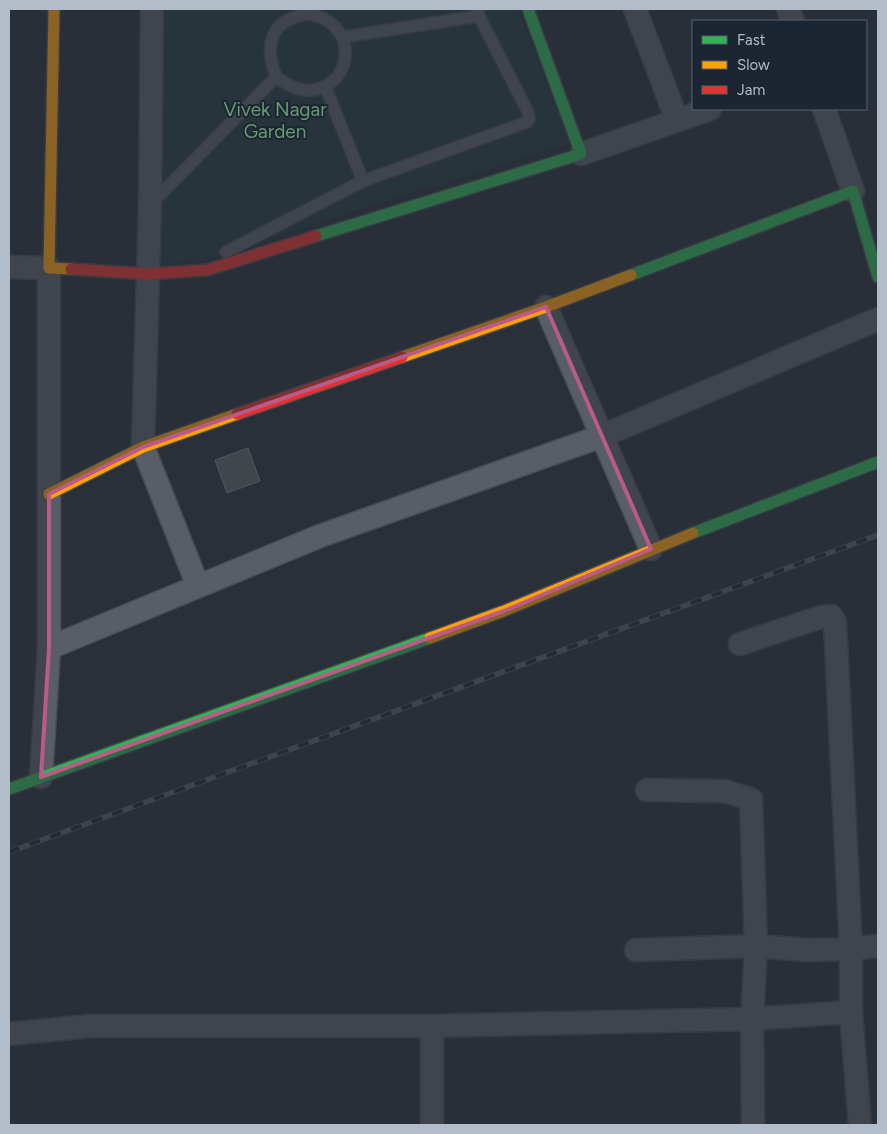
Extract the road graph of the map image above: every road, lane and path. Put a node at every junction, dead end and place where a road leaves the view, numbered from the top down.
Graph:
1 (54, 9) edge
2 (152, 9) edge
3 (528, 9) edge
4 (635, 9) edge
5 (478, 12) edge
6 (288, 14) edge
7 (343, 37) junction
8 (276, 77) junction
9 (325, 86) junction
10 (707, 110) edge
11 (824, 110) edge
12 (677, 120) junction
13 (581, 154) junction
14 (362, 181) junction
15 (853, 191) junction
16 (150, 205) junction
17 (9, 267) edge
18 (49, 268) junction
19 (190, 272) junction
20 (149, 274) junction
21 (878, 277) edge
22 (546, 307) junction
23 (878, 319) edge
24 (602, 436) junction
25 (144, 447) junction
26 (878, 462) edge
27 (49, 494) junction
28 (651, 549) junction
29 (198, 586) junction
30 (740, 644) dead end
31 (48, 648) junction
32 (41, 777) junction
33 (9, 789) edge
34 (646, 790) dead end
35 (756, 946) junction
36 (878, 946) edge
37 (851, 949) junction
38 (636, 950) dead end
39 (851, 1012) junction
40 (752, 1019) junction
41 (432, 1026) junction
42 (9, 1034) edge
43 (432, 1125) edge
44 (753, 1125) edge
45 (860, 1125) edge

1 - 18 street
2 - 16 street
3 - 13 street
4 - 12 street
5 - 7 lane
5 - 14 lane
6 - 7 lane
6 - 8 lane
7 - 9 lane
8 - 9 lane
8 - 16 lane
9 - 14 lane
10 - 12 street
11 - 15 street
12 - 13 street
13 - 19 street
14 - 19 lane
15 - 21 street
15 - 22 street
16 - 20 street
17 - 18 street
18 - 20 street
18 - 27 street
19 - 20 street
20 - 25 street
22 - 24 street
22 - 25 street
23 - 24 street
24 - 28 street
24 - 29 street
25 - 27 street
25 - 29 street
26 - 28 street
27 - 31 street
28 - 32 street
29 - 31 street
30 - 37 street
31 - 32 street
32 - 33 street
34 - 35 street
35 - 37 street
35 - 38 street
35 - 40 street
36 - 37 street
37 - 39 street
39 - 40 street
39 - 45 street
40 - 41 street
40 - 44 street
41 - 42 street
41 - 43 street

